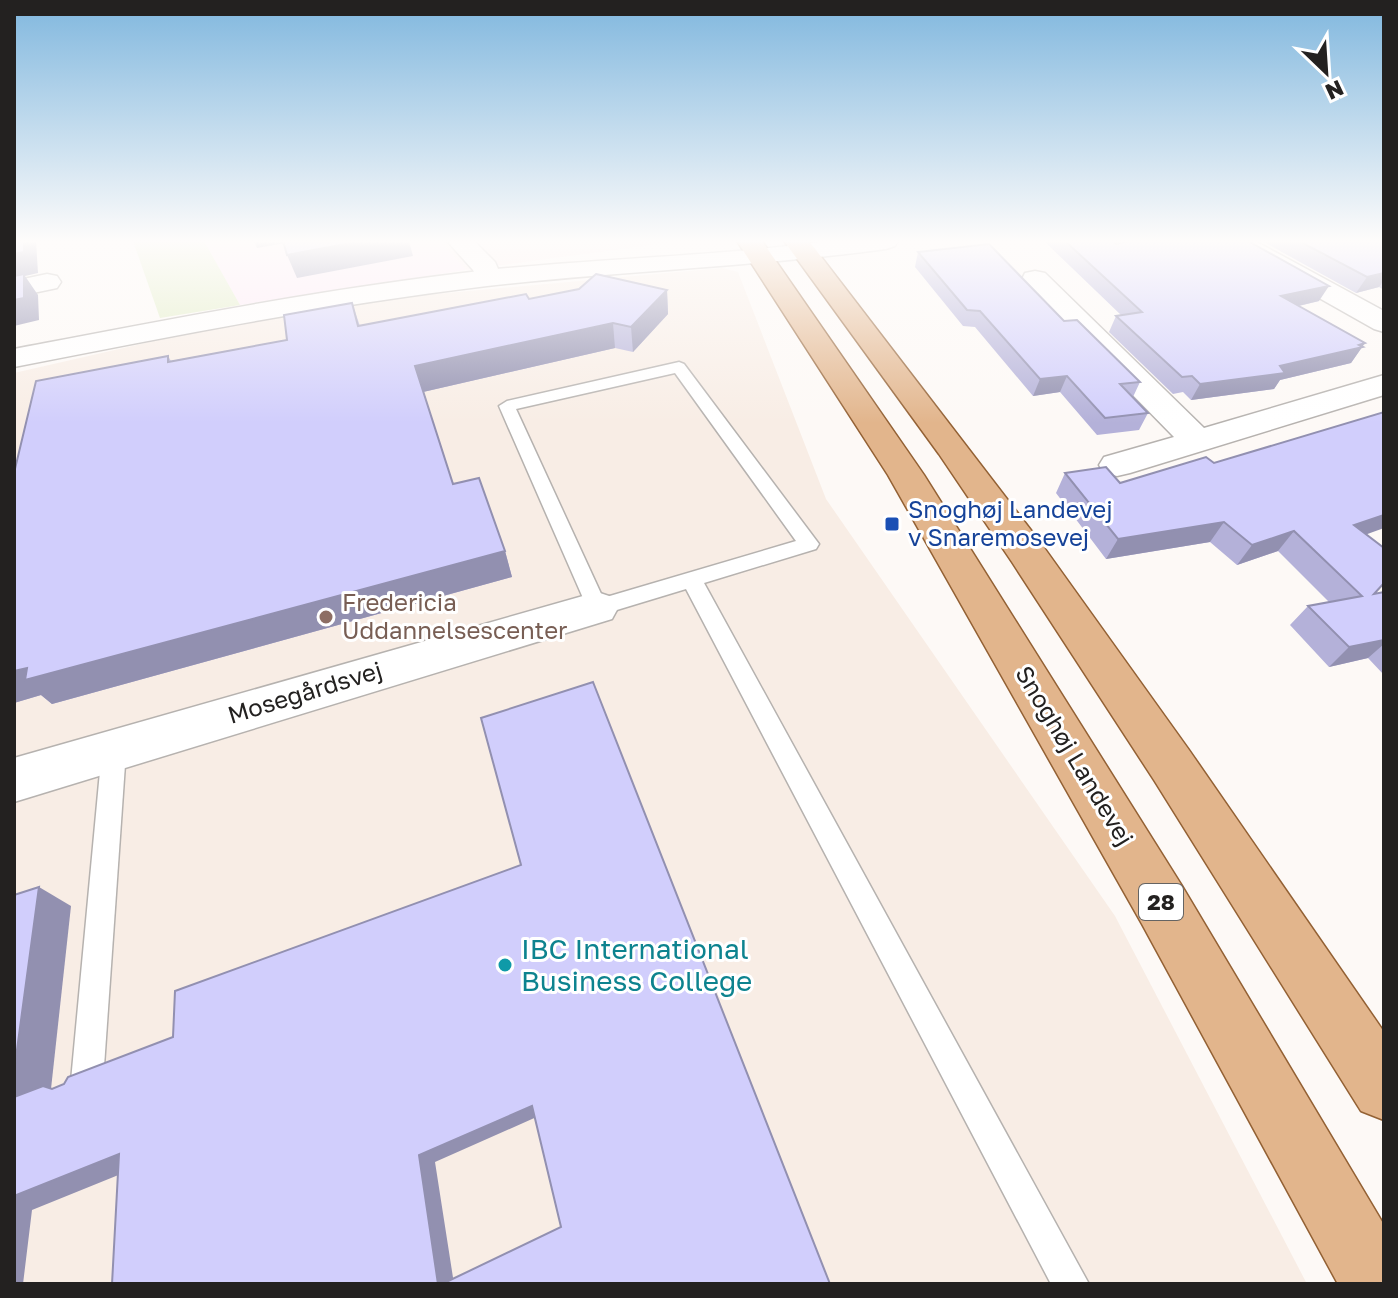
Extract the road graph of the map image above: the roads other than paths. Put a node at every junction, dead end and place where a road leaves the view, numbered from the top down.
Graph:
1 (324, 302) edge
2 (806, 302) edge
3 (821, 302) edge
4 (1058, 302) edge
5 (1345, 302) edge
6 (1384, 323) edge
7 (14, 358) edge
8 (1384, 385) edge
9 (1198, 441) junction
10 (1117, 465) dead end
11 (691, 579) junction
12 (597, 608) junction
13 (114, 750) junction
14 (14, 780) edge
15 (87, 1081) edge
16 (1384, 1088) edge
17 (1071, 1284) edge
18 (1378, 1284) edge

1 - 7 street
2 - 18 main road, Snoghøj Landevej / 28
3 - 16 main road
4 - 9 street
5 - 6 street
8 - 9 street
9 - 10 street
11 - 12 lane
11 - 12 lane
11 - 17 lane
12 - 13 street, Mosegårdsvej
13 - 14 street, Mosegårdsvej
13 - 15 lane

